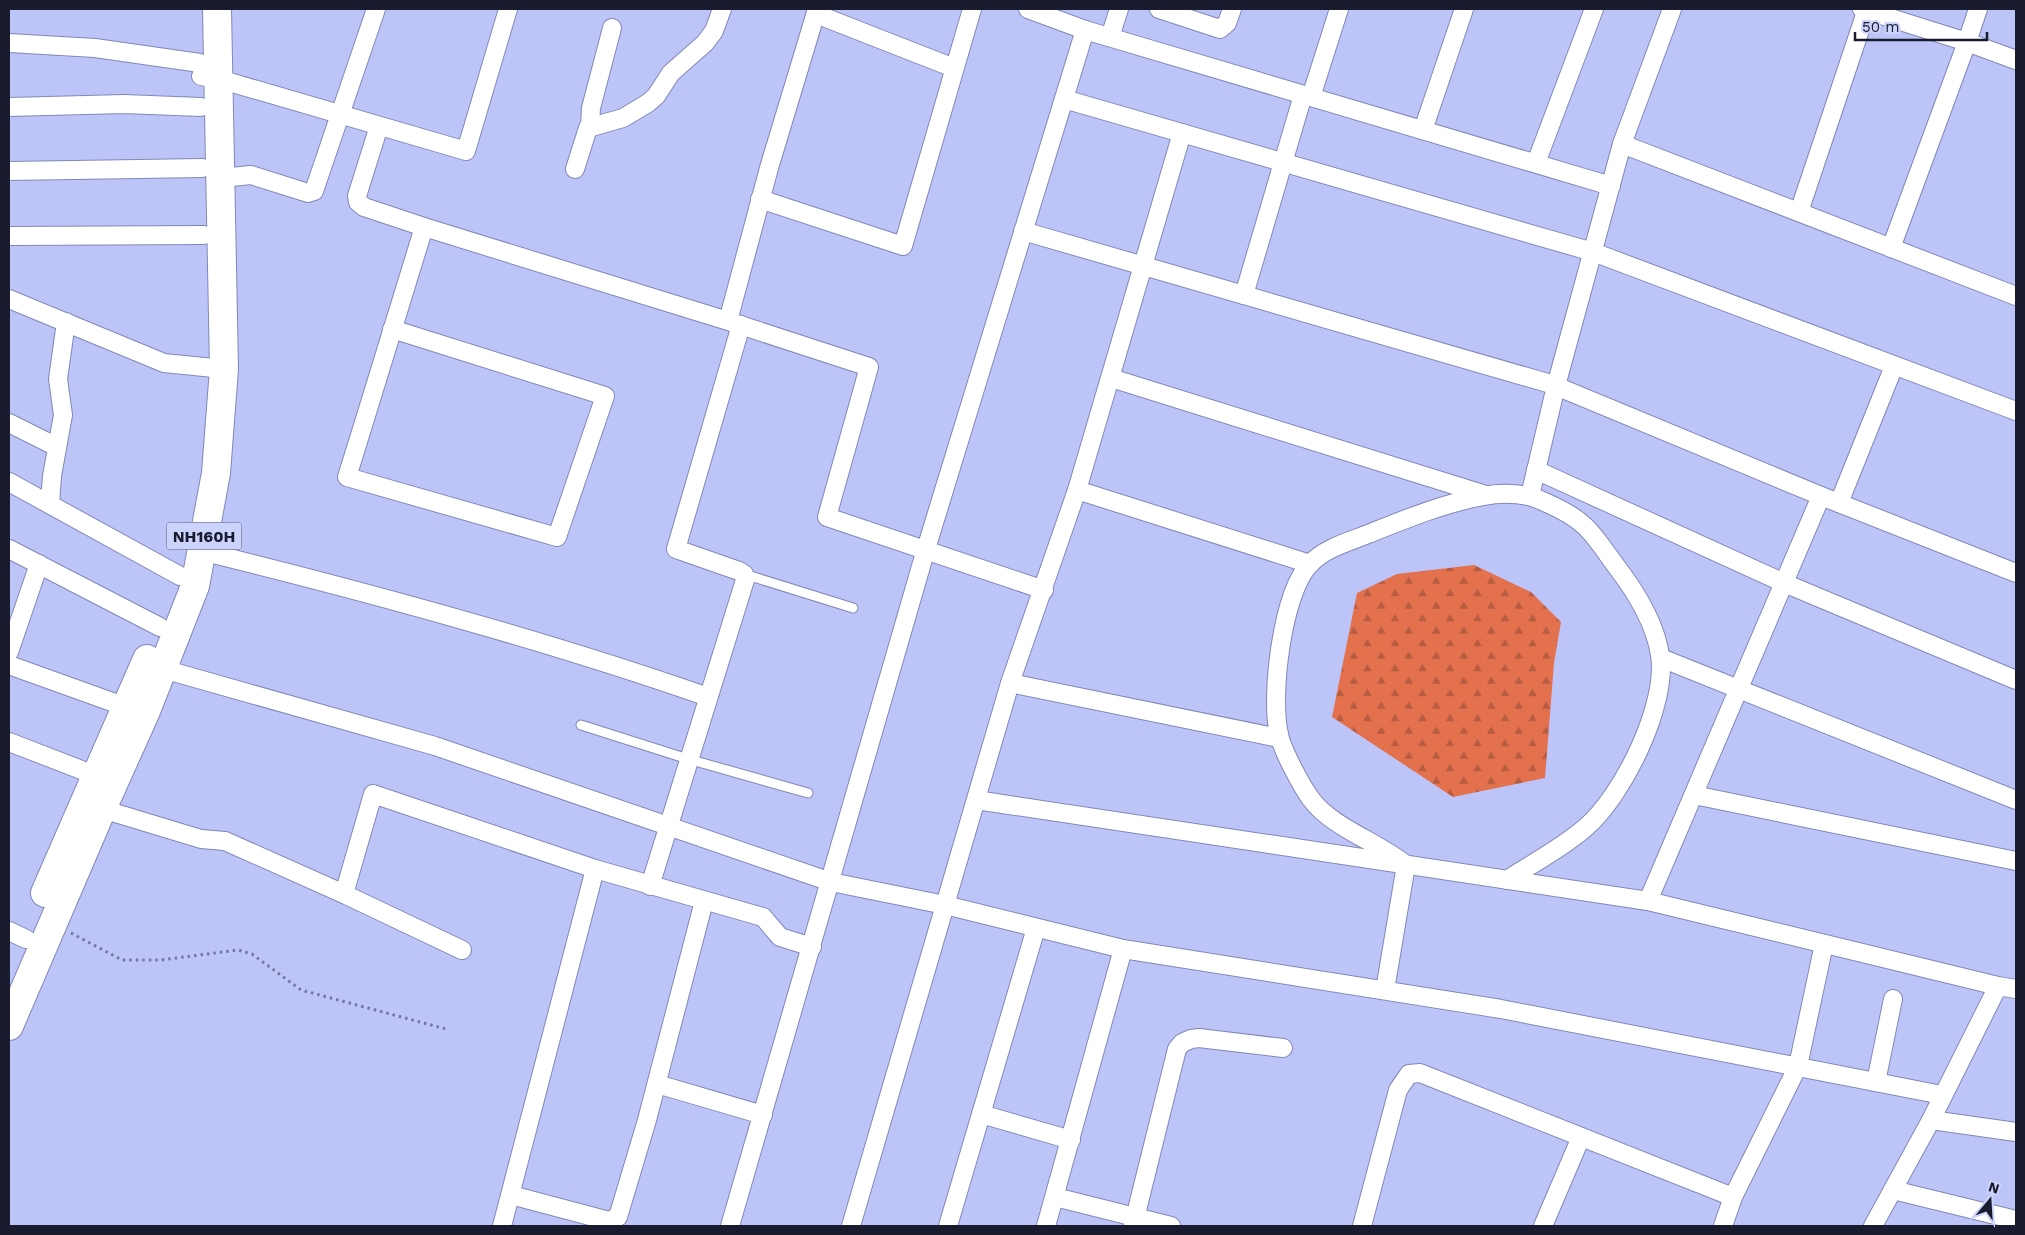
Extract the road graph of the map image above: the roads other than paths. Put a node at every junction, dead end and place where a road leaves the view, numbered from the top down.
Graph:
1 (199, 9) edge
2 (218, 9) edge
3 (376, 9) edge
4 (508, 9) edge
5 (722, 9) edge
6 (972, 9) edge
7 (1028, 9) edge
8 (1119, 9) edge
9 (1159, 9) edge
10 (1232, 9) edge
11 (1339, 9) edge
12 (1464, 9) edge
13 (1594, 9) edge
14 (1672, 9) edge
15 (1865, 9) edge
16 (1978, 9) edge
17 (816, 12) edge
18 (612, 28) dead end
19 (1085, 30) junction
20 (1110, 37) junction
21 (1967, 42) junction
22 (9, 43) edge
23 (2016, 60) edge
24 (954, 68) junction
25 (207, 73) junction
26 (1307, 96) junction
27 (1064, 99) junction
28 (9, 107) edge
29 (201, 107) junction
30 (341, 115) junction
31 (379, 126) junction
32 (590, 126) junction
33 (1422, 130) junction
34 (1182, 133) junction
35 (1622, 144) junction
36 (1284, 163) junction
37 (1536, 164) junction
38 (575, 170) dead end
39 (9, 171) edge
40 (212, 173) junction
41 (1611, 186) junction
42 (760, 199) junction
43 (1799, 212) junction
44 (424, 227) junction
45 (1023, 230) junction
46 (9, 236) edge
47 (204, 236) junction
48 (1891, 248) junction
49 (1592, 252) junction
50 (1143, 266) junction
51 (1244, 296) junction
52 (2016, 296) edge
53 (9, 299) edge
54 (66, 322) junction
55 (735, 323) junction
56 (392, 330) junction
57 (1894, 366) junction
58 (215, 368) junction
59 (1111, 378) junction
60 (1556, 386) junction
61 (2016, 411) edge
62 (9, 423) edge
63 (57, 447) junction
64 (1536, 470) junction
65 (9, 482) edge
66 (1077, 490) junction
67 (1486, 495) junction
68 (1530, 496) junction
69 (1821, 496) junction
70 (1839, 503) junction
71 (50, 504) junction
72 (9, 549) edge
73 (926, 549) junction
74 (201, 551) junction
75 (39, 564) junction
76 (1310, 564) junction
77 (2016, 573) edge
78 (744, 574) junction
79 (180, 576) junction
80 (1784, 583) junction
81 (1044, 590) junction
82 (853, 608) dead end
83 (160, 627) junction
84 (9, 652) edge
85 (1661, 658) junction
86 (9, 665) edge
87 (162, 669) junction
88 (2016, 680) edge
89 (1010, 683) junction
90 (1739, 689) junction
91 (708, 697) junction
92 (126, 707) junction
93 (581, 725) dead end
94 (1279, 738) junction
95 (9, 742) edge
96 (688, 759) junction
97 (105, 779) junction
98 (808, 793) dead end
99 (1694, 795) junction
100 (976, 800) junction
101 (2016, 800) edge
102 (102, 809) junction
103 (668, 826) junction
104 (2016, 861) edge
105 (1406, 865) junction
106 (595, 869) junction
107 (1507, 880) junction
108 (831, 882) junction
109 (650, 886) junction
110 (344, 894) junction
111 (704, 901) junction
112 (1648, 901) junction
113 (945, 905) junction
114 (1036, 928) junction
115 (17, 935) edge
116 (1824, 944) junction
117 (812, 947) junction
118 (1123, 949) junction
119 (462, 950) dead end
120 (9, 979) edge
121 (1998, 986) junction
122 (2016, 989) edge
123 (1385, 990) junction
124 (1893, 999) dead end
125 (9, 1026) edge
126 (1283, 1048) dead end
127 (1798, 1066) junction
128 (1876, 1082) junction
129 (657, 1084) junction
130 (1942, 1095) junction
131 (981, 1114) junction
132 (763, 1115) junction
133 (1931, 1120) junction
134 (2016, 1132) edge
135 (1581, 1137) junction
136 (1070, 1140) junction
137 (1893, 1190) junction
138 (510, 1196) junction
139 (1054, 1197) junction
140 (1733, 1197) junction
141 (2016, 1220) edge
142 (1134, 1222) edge
143 (502, 1226) edge
144 (730, 1226) edge
145 (851, 1226) edge
146 (948, 1226) edge
147 (1046, 1226) edge
148 (1171, 1226) edge
149 (1362, 1226) edge
150 (1543, 1226) edge
151 (1723, 1226) edge
152 (1873, 1226) edge

1 - 25 highway, NH160H
2 - 25 highway, NH160H
3 - 30 street
4 - 31 street
5 - 32 street
6 - 24 street
7 - 19 street
8 - 20 street
9 - 10 street
11 - 26 street
12 - 33 street
13 - 37 street
14 - 35 street
15 - 21 street
15 - 43 street
16 - 21 street
17 - 24 street
17 - 42 street
18 - 32 street
19 - 20 street
19 - 27 street
20 - 26 street
21 - 23 street
21 - 48 street
22 - 25 street
24 - 42 street
25 - 29 highway, NH160H
25 - 30 street
25 - 40 highway, NH160H
26 - 33 street
26 - 36 street
27 - 34 street
27 - 45 street
28 - 29 street
29 - 40 highway, NH160H
30 - 31 street
30 - 40 street
31 - 44 street
32 - 38 street
33 - 37 street
34 - 36 street
34 - 50 street
35 - 41 street
35 - 43 street
36 - 49 street
36 - 51 street
37 - 41 street
39 - 40 street
40 - 47 highway, NH160H
40 - 58 highway, NH160H
41 - 49 street
42 - 55 street
43 - 48 street
44 - 55 street
44 - 56 street
45 - 50 street
45 - 73 street
46 - 47 street
47 - 58 highway, NH160H
48 - 52 street
49 - 57 street
49 - 60 street
50 - 51 street
50 - 59 street
51 - 60 street
53 - 54 street
54 - 58 street
54 - 63 street
55 - 73 street
55 - 78 street
56 - 56 street
57 - 61 street
57 - 70 street
58 - 74 highway, NH160H
58 - 79 highway, NH160H
59 - 66 street
59 - 67 street
60 - 64 street
60 - 69 street
62 - 63 street
63 - 71 street
64 - 68 street
64 - 80 street
65 - 71 street
66 - 76 street
66 - 81 street
67 - 68 street
67 - 76 street
68 - 85 street
69 - 70 street
69 - 80 street
70 - 77 street
71 - 79 street
72 - 75 street
73 - 81 street
73 - 108 street
74 - 87 highway, NH160H
74 - 91 street
75 - 83 street
75 - 84 street
76 - 94 street
78 - 82 lane
78 - 91 street
79 - 83 highway, NH160H
80 - 88 street
80 - 90 street
81 - 89 street
83 - 92 highway, NH160H
85 - 90 street
85 - 107 street
86 - 92 street
87 - 97 highway, NH160H
87 - 103 street
89 - 94 street
89 - 100 street
90 - 99 street
90 - 101 street
91 - 96 street
92 - 97 highway, NH160H
93 - 96 lane
94 - 105 street
95 - 97 street
96 - 98 lane
96 - 103 street
97 - 102 highway, NH160H
97 - 115 highway, NH160H
99 - 104 street
99 - 112 street
100 - 105 street
100 - 113 street
102 - 110 street
102 - 125 highway, NH160H
103 - 108 street
103 - 109 street
105 - 107 street
105 - 123 street
106 - 109 street
106 - 110 street
106 - 138 street
107 - 112 street
108 - 113 street
108 - 117 street
109 - 111 street
110 - 119 street
111 - 117 street
111 - 129 street
112 - 116 street
113 - 114 street
113 - 145 street
114 - 118 street
114 - 131 street
115 - 120 highway, NH160H
116 - 121 street
116 - 127 street
117 - 132 street
118 - 123 street
118 - 136 street
121 - 122 street
121 - 130 street
123 - 127 street
124 - 128 street
126 - 142 street
127 - 128 street
127 - 140 street
128 - 130 street
129 - 132 street
129 - 138 street
130 - 133 street
131 - 136 street
131 - 146 street
132 - 144 street
133 - 134 street
133 - 137 street
135 - 140 street
135 - 149 street
135 - 150 street
136 - 139 street
137 - 141 street
137 - 152 street
138 - 143 street
139 - 142 street
139 - 147 street
140 - 151 street
142 - 148 street

